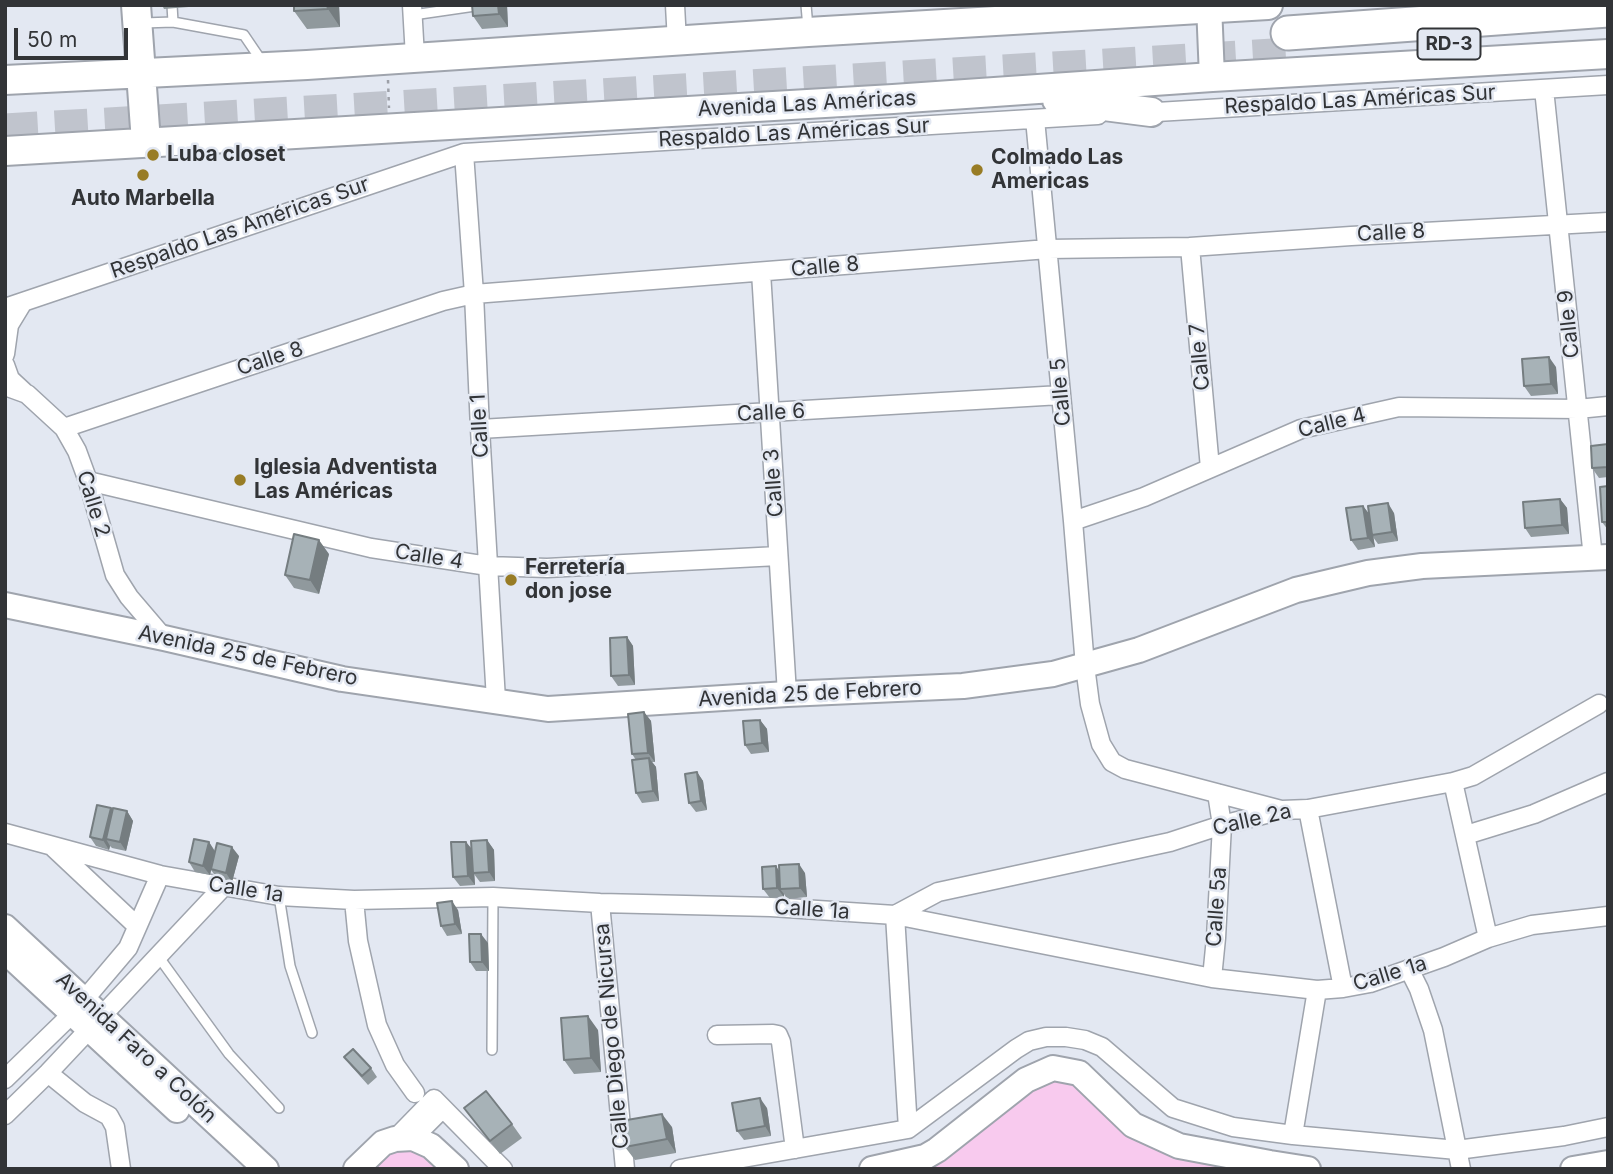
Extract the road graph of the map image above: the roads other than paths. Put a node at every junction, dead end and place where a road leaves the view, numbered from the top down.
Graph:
1 (172, 5) edge
2 (675, 5) edge
3 (1268, 5) edge
4 (475, 6) edge
5 (1209, 7) edge
6 (412, 10) edge
7 (1608, 10) edge
8 (1067, 11) edge
9 (137, 14) edge
10 (946, 15) edge
11 (807, 19) edge
12 (173, 22) junction
13 (1608, 33) edge
14 (677, 42) junction
15 (1608, 54) edge
16 (415, 57) junction
17 (265, 67) junction
18 (141, 74) junction
19 (1212, 77) junction
20 (5, 80) edge
21 (1608, 85) edge
22 (1544, 89) junction
23 (893, 99) junction
24 (1151, 112) junction
25 (1035, 119) junction
26 (146, 142) junction
27 (5, 151) edge
28 (464, 153) junction
29 (1608, 222) edge
30 (1558, 224) junction
31 (1190, 247) junction
32 (1048, 249) junction
33 (761, 272) junction
34 (474, 294) junction
35 (23, 302) junction
36 (5, 308) edge
37 (5, 354) edge
38 (5, 365) edge
39 (5, 386) edge
40 (27, 394) junction
41 (1061, 395) junction
42 (1608, 407) edge
43 (1578, 409) junction
44 (769, 413) junction
45 (64, 428) junction
46 (480, 429) junction
47 (1210, 468) junction
48 (88, 481) junction
49 (1073, 521) junction
50 (778, 556) junction
51 (1600, 558) edge
52 (488, 566) junction
53 (5, 605) edge
54 (164, 638) junction
55 (1085, 666) junction
56 (787, 694) junction
57 (496, 700) junction
58 (1599, 704) dead end
59 (1453, 782) junction
60 (1608, 782) edge
61 (1217, 793) junction
62 (1308, 808) junction
63 (1282, 810) junction
64 (1222, 825) junction
65 (5, 833) edge
66 (1466, 835) junction
67 (51, 845) junction
68 (160, 875) junction
69 (223, 887) junction
70 (279, 896) junction
71 (493, 897) junction
72 (354, 900) junction
73 (600, 903) junction
74 (895, 915) junction
75 (1608, 916) edge
76 (137, 926) junction
77 (5, 927) edge
78 (1488, 938) junction
79 (5, 951) edge
80 (159, 956) junction
81 (1409, 969) junction
82 (1212, 978) junction
83 (1343, 988) junction
84 (1317, 989) junction
85 (87, 1014) junction
86 (312, 1033) dead end
87 (717, 1035) dead end
88 (492, 1051) dead end
89 (48, 1073) junction
90 (5, 1079) edge
91 (415, 1093) dead end
92 (9, 1104) edge
93 (279, 1108) dead end
94 (1608, 1127) edge
95 (908, 1129) junction
96 (1293, 1135) junction
97 (404, 1138) junction
98 (795, 1149) junction
99 (1457, 1150) junction
100 (1608, 1163) edge
101 (121, 1169) edge
102 (242, 1169) edge
103 (265, 1169) edge
104 (356, 1169) edge
105 (456, 1169) edge
106 (503, 1169) edge
107 (625, 1169) edge
108 (680, 1169) edge
109 (872, 1169) edge
110 (1308, 1169) edge
111 (1461, 1169) edge
112 (1573, 1169) edge

1 - 12 lane
2 - 14 street
3 - 5 main road
4 - 6 lane
5 - 8 main road
5 - 19 main road
6 - 16 street
7 - 13 highway, RD-3
8 - 10 main road
9 - 12 lane
9 - 18 main road
10 - 11 main road
11 - 14 main road
12 - 17 lane
14 - 16 main road
15 - 19 main road, Avenida Las Américas
16 - 17 main road
17 - 18 main road
18 - 20 main road
18 - 26 main road
19 - 23 main road, Avenida Las Américas
21 - 22 street, Respaldo Las Américas Sur
22 - 24 street, Respaldo Las Américas Sur
22 - 30 street, Calle 9
23 - 24 main road
23 - 26 main road, Avenida Las Américas
24 - 25 street, Respaldo Las Américas Sur
25 - 28 street, Respaldo Las Américas Sur
25 - 32 street, Calle 5
26 - 27 main road, Avenida Las Américas
28 - 34 street, Calle 1
28 - 35 street, Respaldo Las Américas Sur
29 - 30 street, Calle 8
30 - 31 street, Calle 8
30 - 43 street, Calle 9
31 - 32 street, Calle 8
31 - 47 street, Calle 7
32 - 33 street, Calle 8
32 - 41 street, Calle 5
33 - 34 street, Calle 8
33 - 44 street, Calle 3
34 - 45 street, Calle 8
34 - 46 street, Calle 1
35 - 36 street, Respaldo Las Américas Sur
35 - 37 street
38 - 40 street
39 - 40 street, Calle 2
40 - 45 street, Calle 2
41 - 44 street, Calle 6
41 - 49 street, Calle 5
42 - 43 street, Calle 4
43 - 47 street, Calle 4
43 - 51 street, Calle 9
44 - 46 street, Calle 6
44 - 50 street, Calle 3
45 - 48 street, Calle 2
46 - 52 street, Calle 1
47 - 49 street, Calle 4
48 - 52 street, Calle 4
48 - 54 street, Calle 2
49 - 55 street, Calle 5
50 - 52 street, Calle 4
50 - 56 street, Calle 3
51 - 55 main road, Avenida 25 de Febrero
52 - 57 street, Calle 1
53 - 54 main road, Avenida 25 de Febrero
54 - 57 main road, Avenida 25 de Febrero
55 - 56 main road, Avenida 25 de Febrero
55 - 61 street
56 - 57 main road, Avenida 25 de Febrero
58 - 59 street, Calle 2a
59 - 62 street, Calle 2a
59 - 66 street
60 - 66 street
61 - 63 street
61 - 64 street, Calle 5a
62 - 63 street, Calle 2a
62 - 83 street
63 - 64 street, Calle 2a
64 - 74 street, Calle 2a
64 - 82 street, Calle 5a
65 - 67 street, Calle 1a
66 - 78 street
67 - 68 street, Calle 1a
67 - 76 street
68 - 69 street, Calle 1a
68 - 76 street
69 - 70 street, Calle 1a
69 - 80 street
70 - 72 street, Calle 1a
70 - 86 lane
71 - 72 street, Calle 1a
71 - 73 street, Calle 1a
71 - 88 lane
72 - 91 street
73 - 74 street, Calle 1a
73 - 107 street, Calle Diego de Nicursa
74 - 82 street, Calle 1a
74 - 95 street
75 - 78 street, Calle 1a
76 - 85 street
77 - 85 main road, Avenida Faro a Colón
78 - 81 street, Calle 1a
79 - 85 main road, Avenida Faro a Colón
80 - 85 street
80 - 93 lane
81 - 83 street, Calle 1a
81 - 99 street
82 - 84 street, Calle 1a
83 - 84 street, Calle 1a
84 - 96 street
85 - 89 street
85 - 90 street
85 - 102 main road, Avenida Faro a Colón
85 - 103 main road, Avenida Faro a Colón
87 - 98 street
89 - 92 street
89 - 101 street
94 - 99 street
95 - 96 street
95 - 98 street
96 - 99 street
97 - 104 main road
97 - 105 main road
97 - 106 street
98 - 108 street
99 - 111 street
100 - 112 main road
109 - 110 main road

